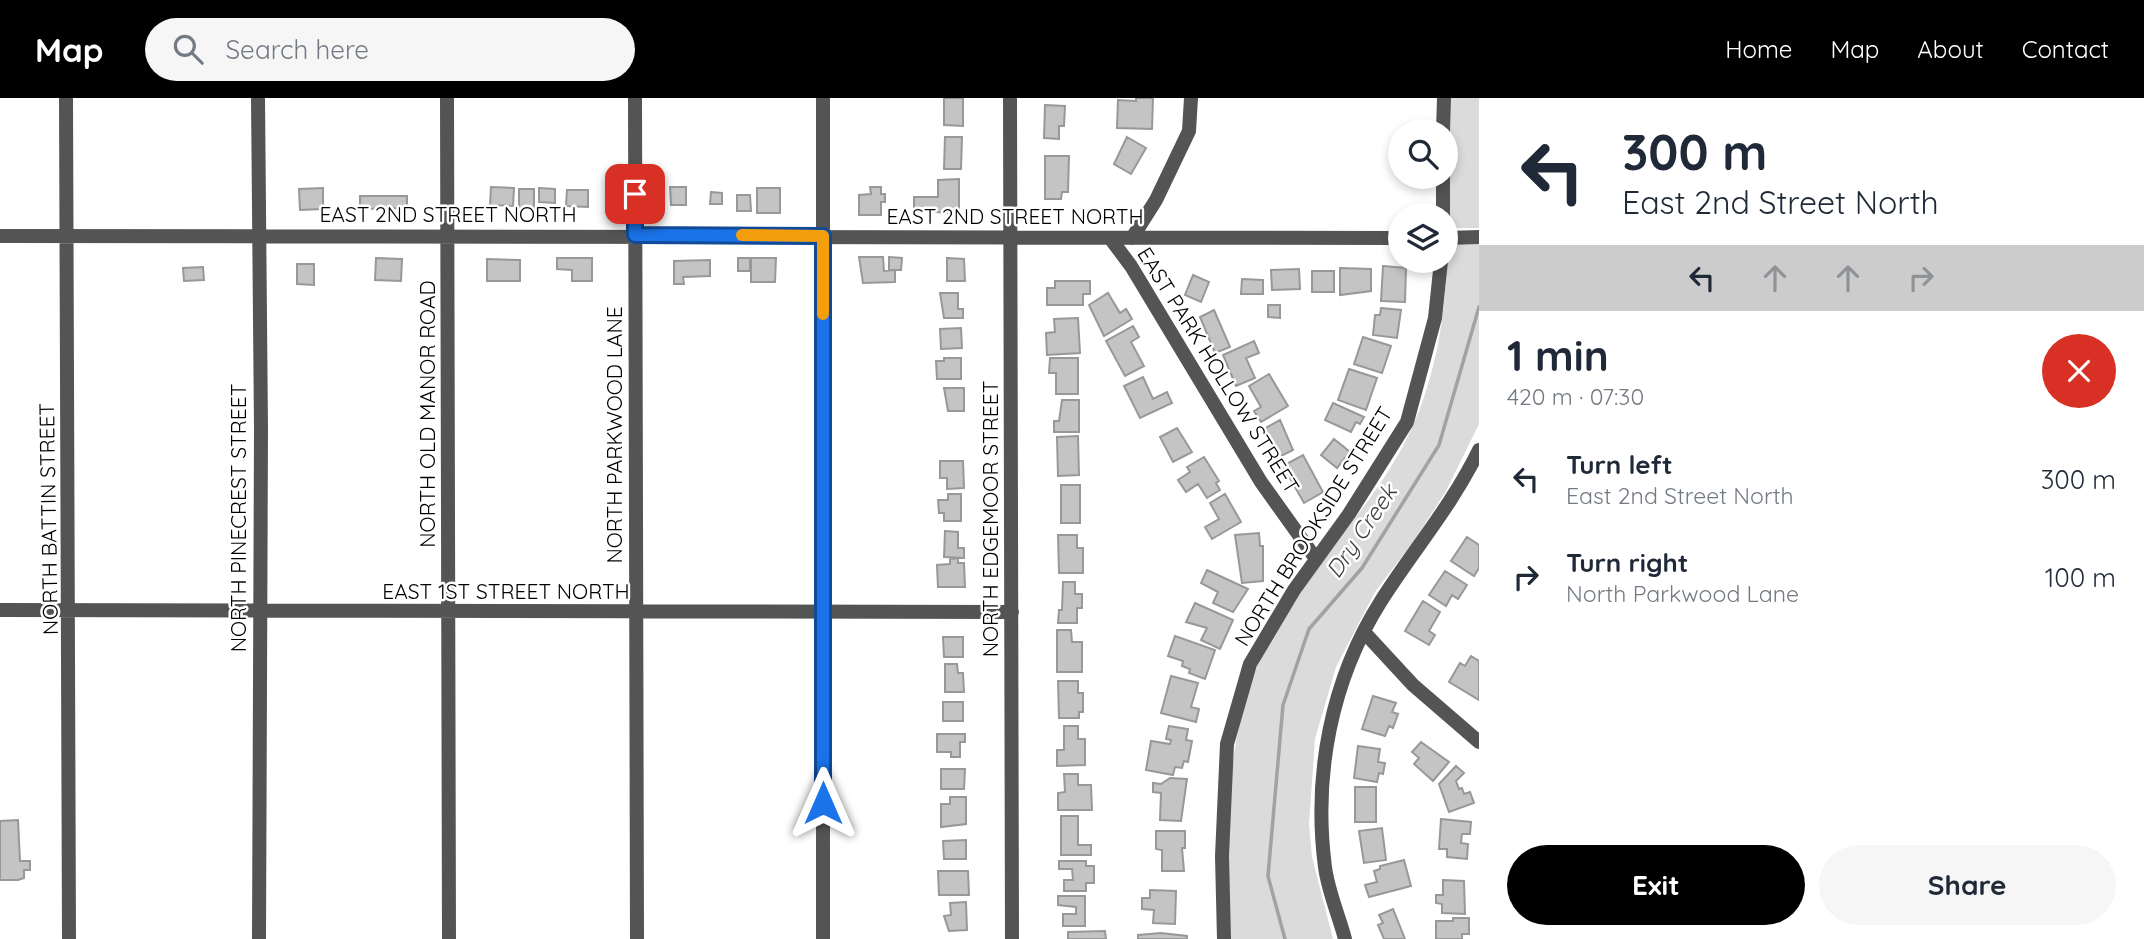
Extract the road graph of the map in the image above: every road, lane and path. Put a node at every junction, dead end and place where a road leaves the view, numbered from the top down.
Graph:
1 (66, 98) edge
2 (258, 98) edge
3 (447, 98) edge
4 (635, 98) edge
5 (823, 98) edge
6 (1010, 98) edge
7 (1191, 98) edge
8 (1444, 98) edge
9 (1443, 119) edge
10 (259, 235) junction
11 (448, 235) junction
12 (635, 235) junction
13 (0, 236) edge
14 (66, 236) junction
15 (823, 236) junction
16 (1011, 237) junction
17 (1479, 237) edge
18 (1110, 238) junction
19 (1132, 238) junction
20 (1388, 238) edge
21 (1458, 238) edge
22 (1440, 273) edge
23 (1479, 450) edge
24 (1316, 559) junction
25 (0, 610) edge
26 (70, 611) junction
27 (258, 612) junction
28 (448, 612) junction
29 (635, 612) junction
30 (823, 612) junction
31 (1012, 612) junction
32 (1364, 632) junction
33 (1479, 742) edge
34 (69, 939) edge
35 (259, 939) edge
36 (449, 939) edge
37 (636, 939) edge
38 (823, 939) edge
39 (1013, 939) edge
40 (1224, 939) edge
41 (1345, 939) edge

1 - 14 street, NORTH BATTIN STREET
2 - 10 street, NORTH PINECREST STREET
3 - 11 street, NORTH OLD MANOR ROAD
4 - 12 street, NORTH PARKWOOD LANE
5 - 15 street
6 - 16 street, NORTH EDGEMOOR STREET
7 - 19 street
8 - 9 street
10 - 11 street, EAST 2ND STREET NORTH
10 - 14 street, EAST 2ND STREET NORTH
10 - 27 street, NORTH PINECREST STREET
11 - 12 street, EAST 2ND STREET NORTH
11 - 28 street, NORTH OLD MANOR ROAD
12 - 15 street, EAST 2ND STREET NORTH
12 - 29 street, NORTH PARKWOOD LANE
13 - 14 street, EAST 2ND STREET NORTH
14 - 26 street, NORTH BATTIN STREET
15 - 16 street, EAST 2ND STREET NORTH
15 - 30 street
16 - 18 street, EAST 2ND STREET NORTH
16 - 31 street, NORTH EDGEMOOR STREET
17 - 21 street
18 - 19 street, EAST 2ND STREET NORTH
18 - 24 street, EAST PARK HOLLOW STREET
19 - 20 street, EAST 2ND STREET NORTH
22 - 24 street, NORTH BROOKSIDE STREET
23 - 32 street
24 - 40 street, NORTH BROOKSIDE STREET
25 - 26 street, EAST 1ST STREET NORTH
26 - 27 street, EAST 1ST STREET NORTH
26 - 34 street, NORTH BATTIN STREET
27 - 28 street, EAST 1ST STREET NORTH
27 - 35 street, NORTH PINECREST STREET
28 - 29 street, EAST 1ST STREET NORTH
28 - 36 street, NORTH OLD MANOR ROAD
29 - 30 street, EAST 1ST STREET NORTH
29 - 37 street, NORTH PARKWOOD LANE
30 - 31 street, EAST 1ST STREET NORTH
30 - 38 street
31 - 39 street, NORTH EDGEMOOR STREET
32 - 33 street
32 - 41 street

